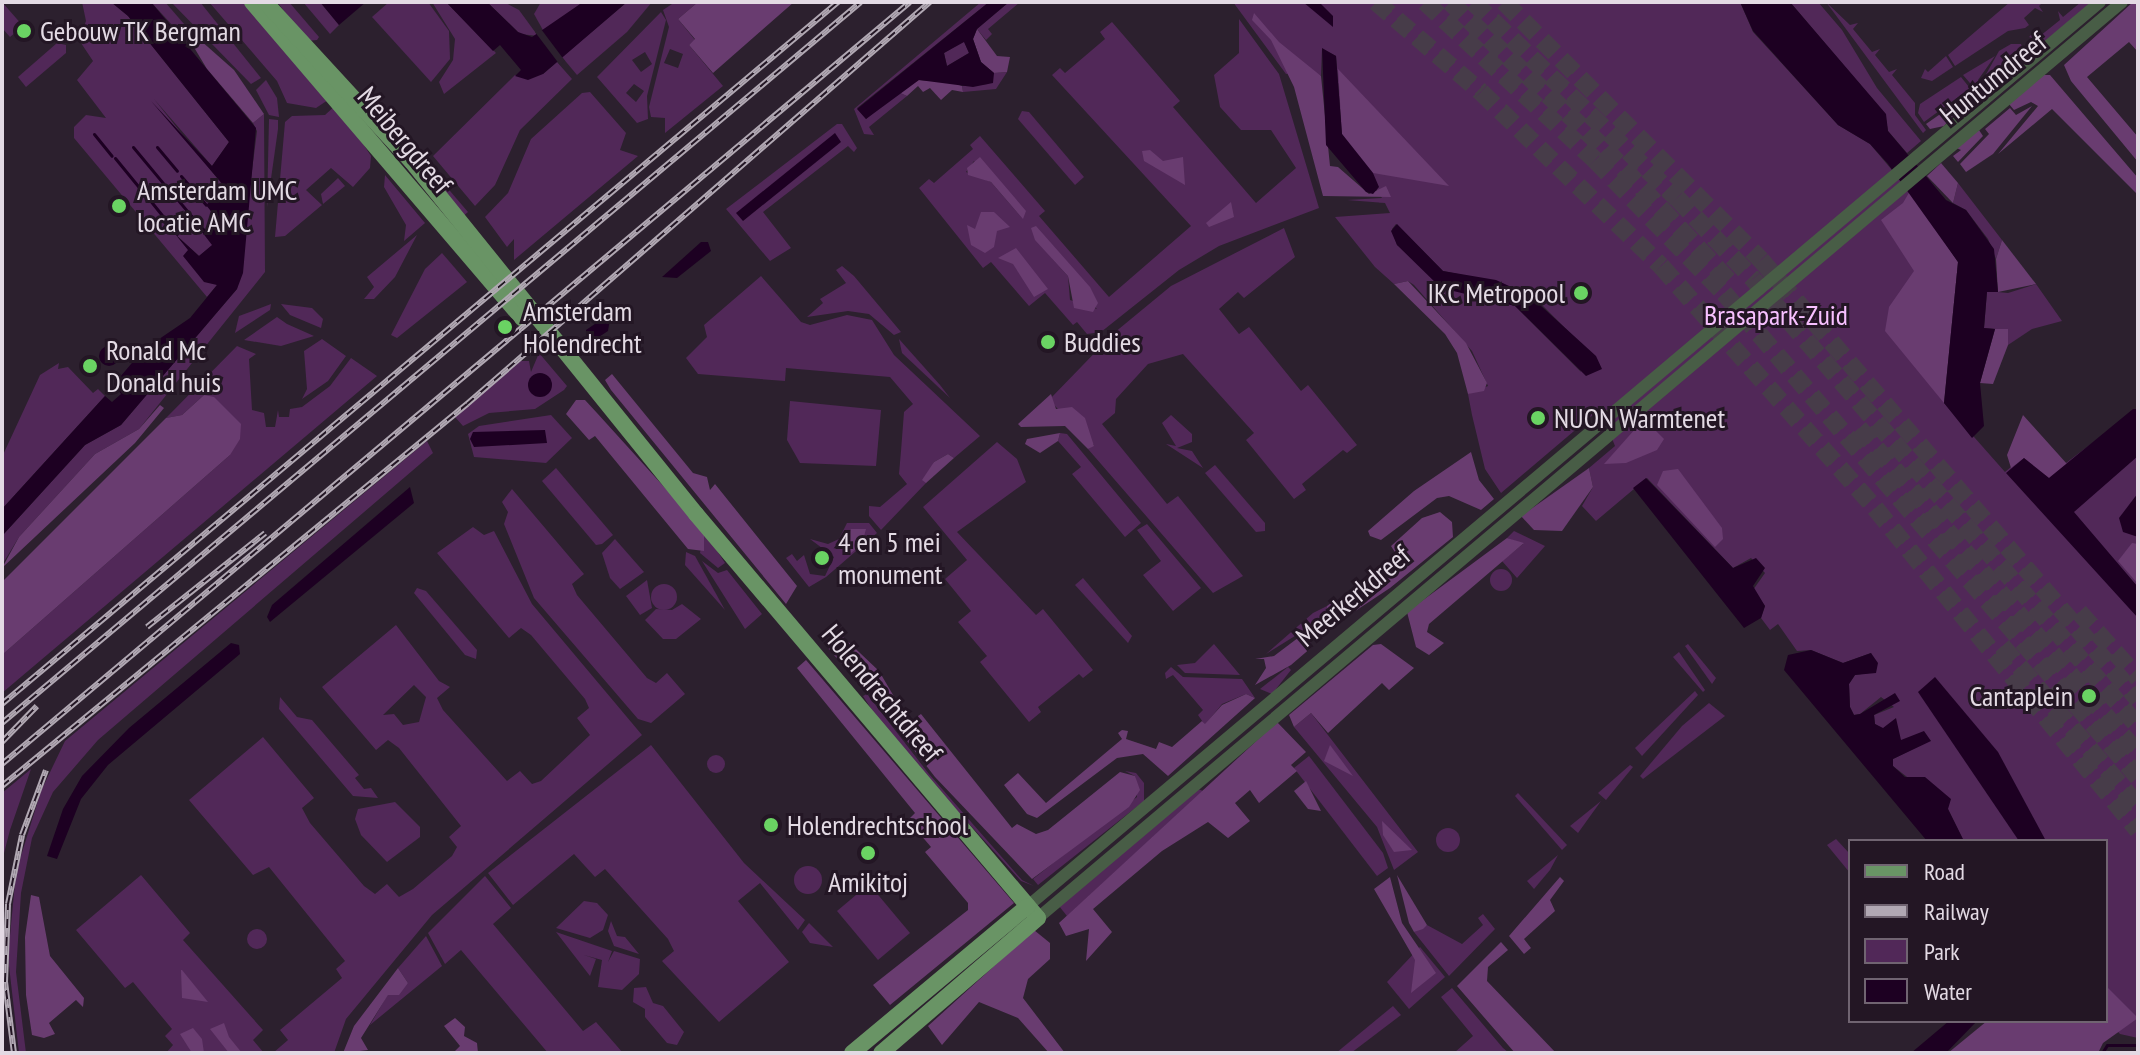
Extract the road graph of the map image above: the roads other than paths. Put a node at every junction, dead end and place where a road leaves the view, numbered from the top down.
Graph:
1 (252, 2) edge
2 (265, 2) edge
3 (2100, 2) edge
4 (2122, 2) edge
5 (1946, 139) junction
6 (1886, 179) joint
7 (1896, 192) joint
8 (522, 309) junction
9 (1033, 912) junction
10 (852, 1053) edge
11 (881, 1053) edge

1 - 8 main road, Meibergdreef
2 - 8 main road, Meibergdreef
3 - 5 street, Huntumdreef
4 - 5 street, Huntumdreef
5 - 6 street, Huntumdreef
5 - 7 street, Huntumdreef
6 - 9 street, Meerkerkdreef
7 - 9 street, Meerkerkdreef
8 - 9 main road, Holendrechtdreef
9 - 10 main road, Meerkerkdreef
9 - 11 main road, Meerkerkdreef

